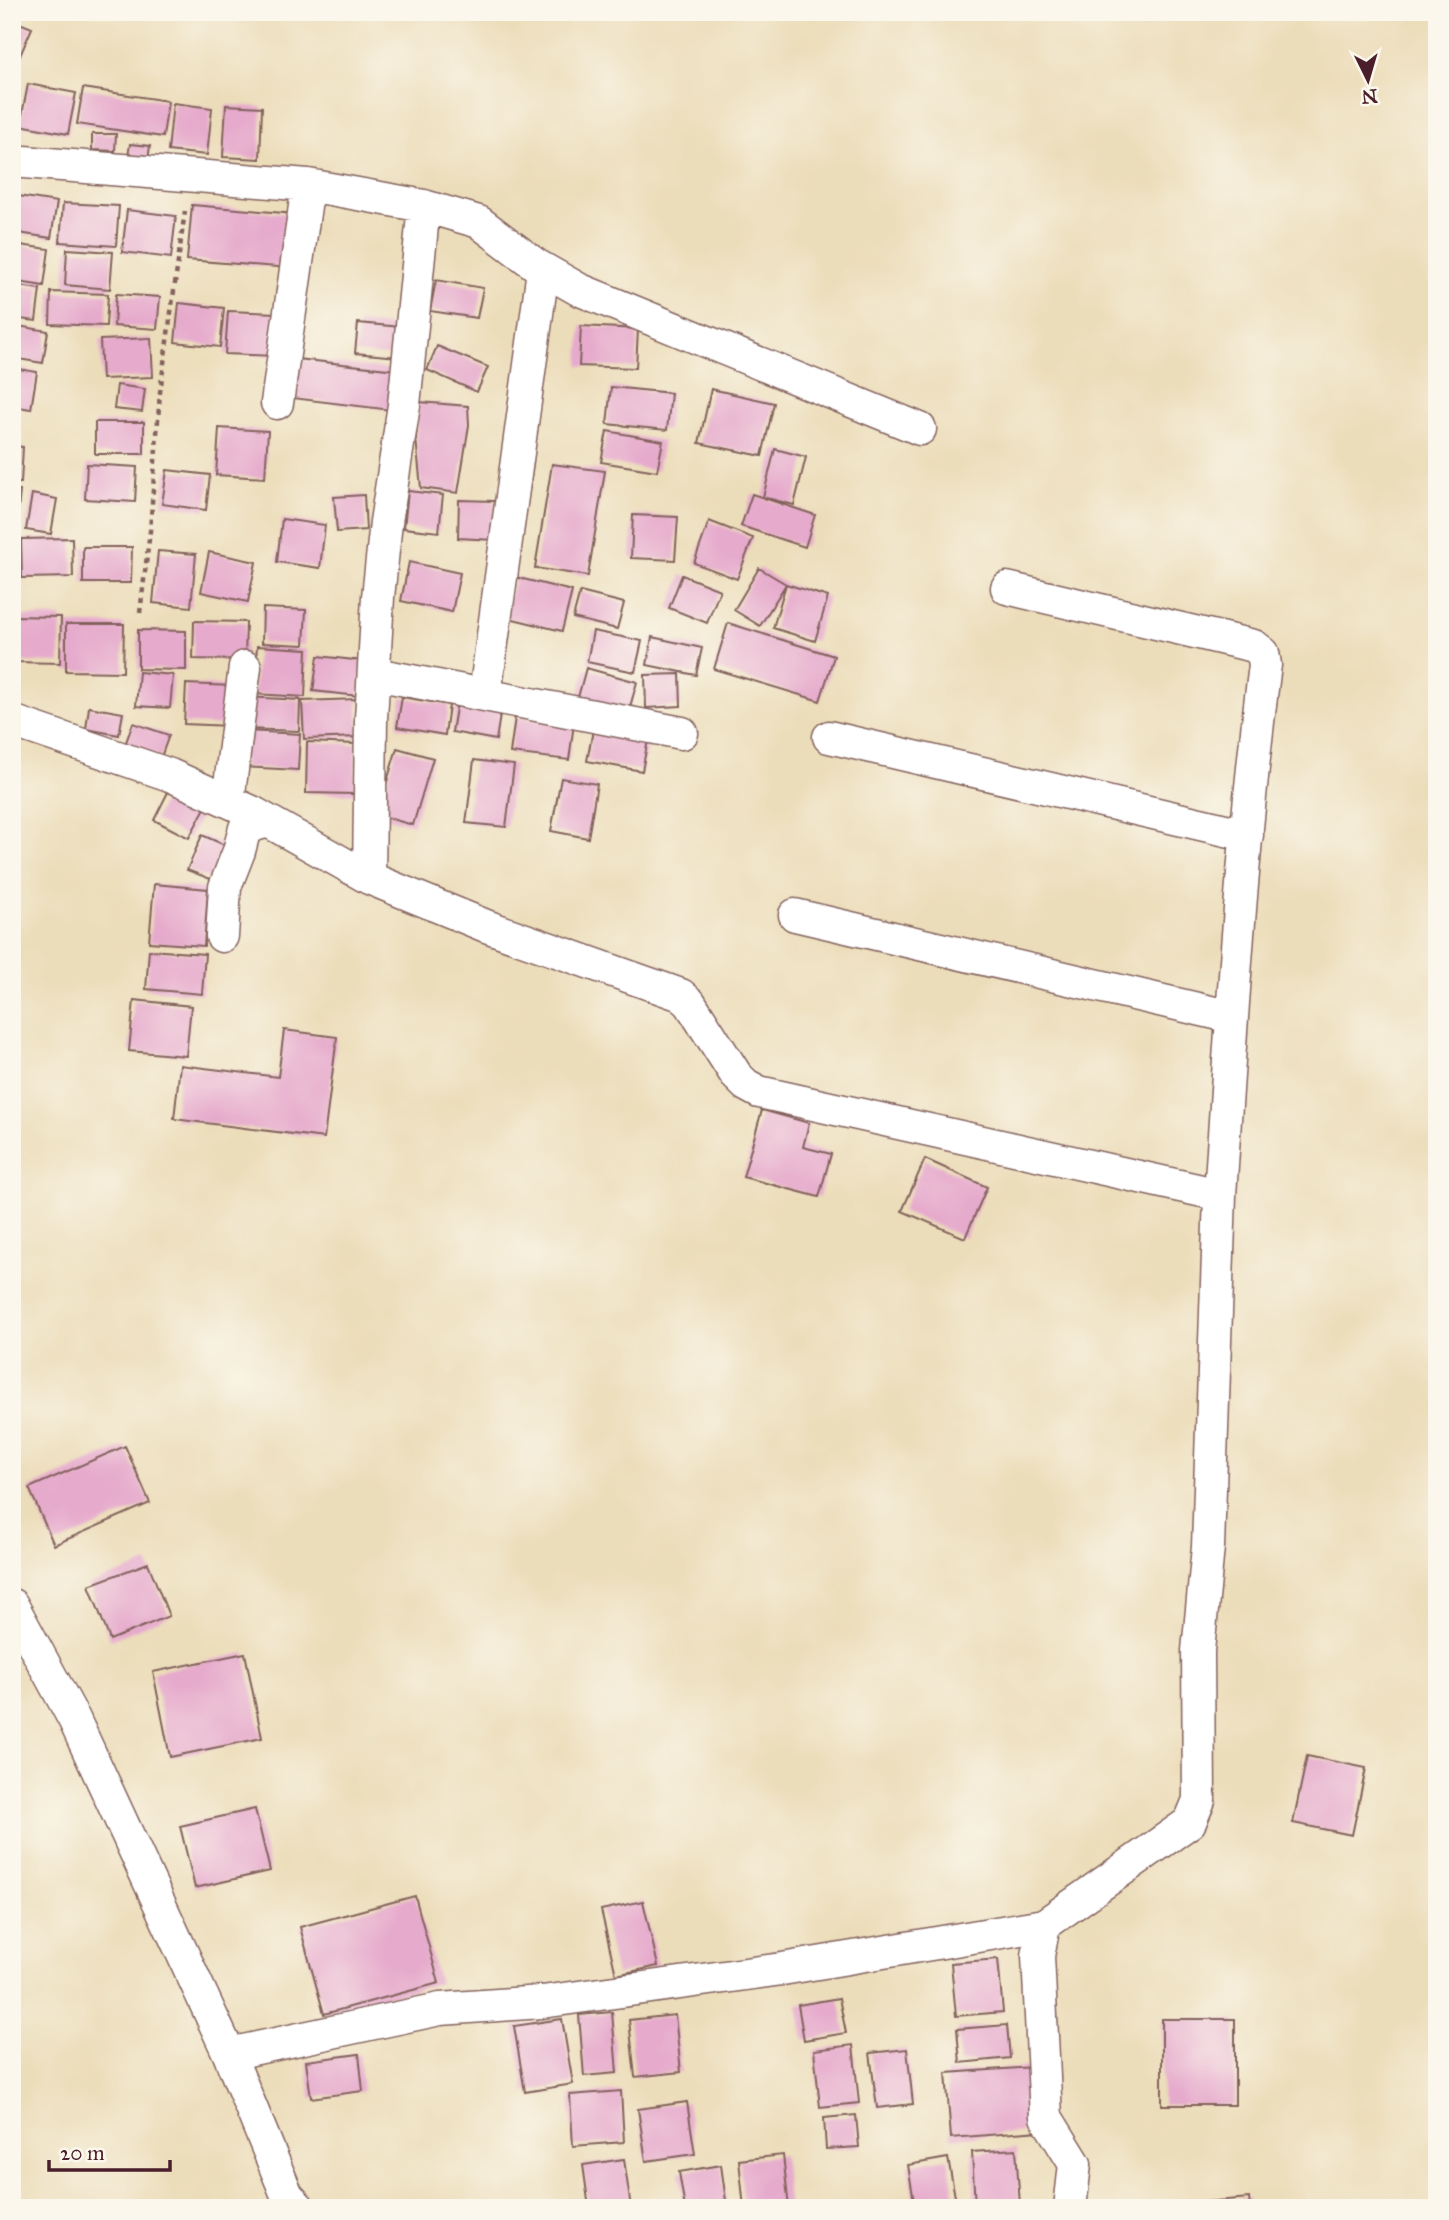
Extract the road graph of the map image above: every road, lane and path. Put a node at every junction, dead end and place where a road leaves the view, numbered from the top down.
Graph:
1 (12, 160) edge
2 (190, 175) junction
3 (308, 185) junction
4 (424, 206) junction
5 (543, 270) junction
6 (277, 403) dead end
7 (920, 429) dead end
8 (1007, 588) dead end
9 (140, 613) dead end
10 (245, 667) dead end
11 (375, 674) junction
12 (485, 694) junction
13 (12, 721) edge
14 (682, 733) dead end
15 (829, 737) dead end
16 (228, 801) junction
17 (268, 821) junction
18 (1247, 835) junction
19 (369, 878) junction
20 (795, 915) dead end
21 (222, 936) dead end
22 (1232, 1017) junction
23 (1220, 1195) junction
24 (12, 1605) edge
25 (1044, 1925) junction
26 (229, 2054) junction
27 (299, 2208) edge
28 (1070, 2208) edge

1 - 2 street
2 - 3 street
2 - 9 path
3 - 4 street
3 - 6 street
4 - 5 street
4 - 11 street
5 - 7 street
5 - 12 street
8 - 18 street
10 - 16 street
11 - 12 street
11 - 19 street
12 - 14 street
13 - 16 street
15 - 18 street
16 - 17 street
17 - 19 street
17 - 21 street
18 - 22 street
19 - 23 street
20 - 22 street
22 - 23 street
23 - 25 street
24 - 26 street
25 - 26 street
25 - 28 street
26 - 27 street

